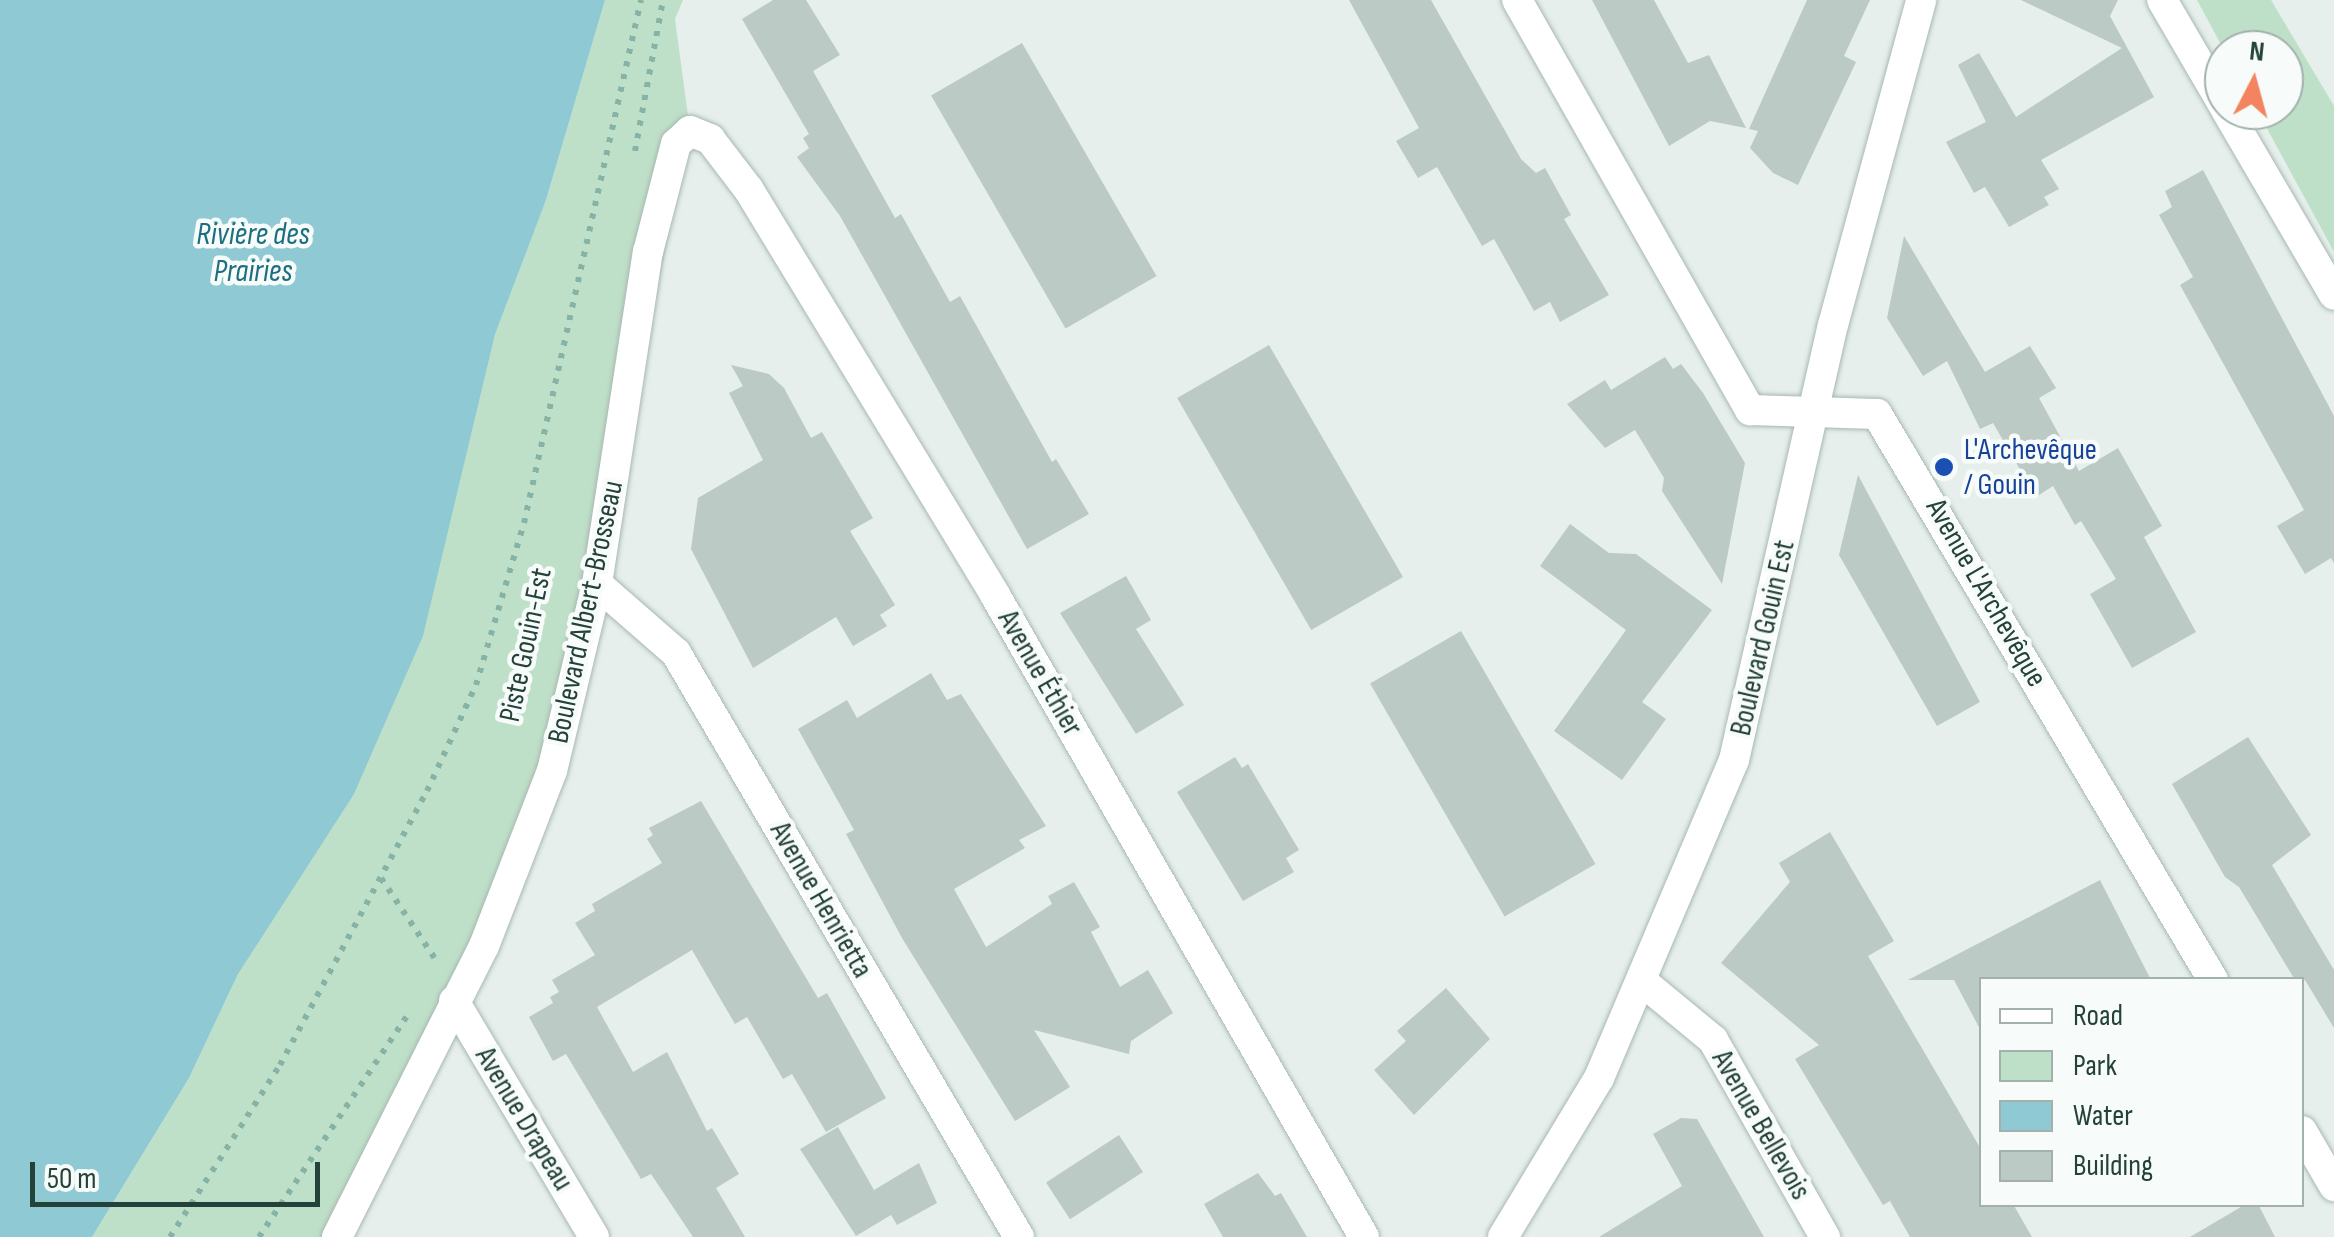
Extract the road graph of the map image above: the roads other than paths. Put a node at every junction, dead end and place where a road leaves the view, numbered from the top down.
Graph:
1 (1517, 0) edge
2 (1921, 0) edge
3 (2162, 0) edge
4 (2204, 72) edge
5 (690, 130) joint
6 (2238, 130) edge
7 (2334, 295) edge
8 (1816, 412) junction
9 (598, 584) junction
10 (2211, 977) edge
11 (1643, 982) junction
12 (454, 1001) junction
13 (2304, 1134) edge
14 (2334, 1186) edge
15 (337, 1237) edge
16 (594, 1237) edge
17 (1019, 1237) edge
18 (1364, 1237) edge
19 (1503, 1237) edge
20 (1825, 1237) edge

1 - 8 street, Avenue L'Archevêque
2 - 8 street, Boulevard Gouin Est
3 - 4 street
5 - 9 street, Boulevard Albert-Brosseau
5 - 18 street, Avenue Éthier
6 - 7 street
8 - 10 street, Avenue L'Archevêque
8 - 11 street, Boulevard Gouin Est
9 - 12 street, Boulevard Albert-Brosseau
9 - 17 street, Avenue Henrietta
11 - 19 street, Boulevard Gouin Est
11 - 20 street, Avenue Bellevois
12 - 15 street, Boulevard Albert-Brosseau
12 - 16 street, Avenue Drapeau
13 - 14 street

